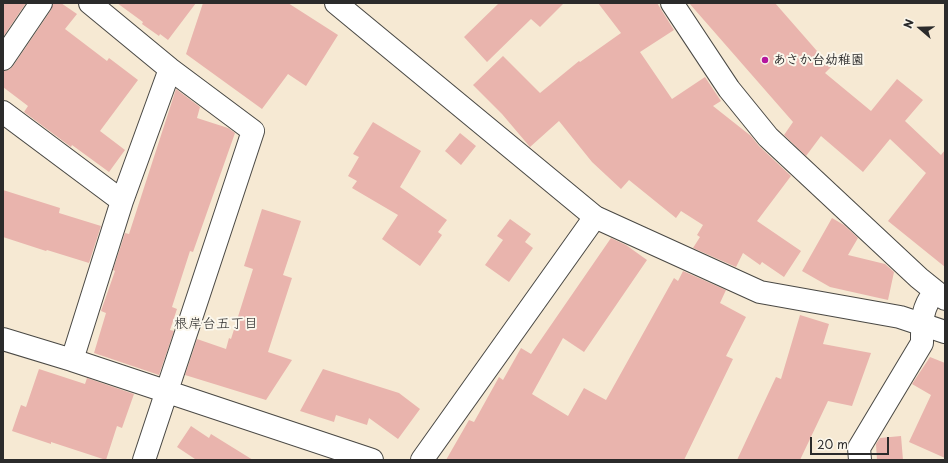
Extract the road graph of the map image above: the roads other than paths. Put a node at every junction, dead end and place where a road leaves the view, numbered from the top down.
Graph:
1 (41, 3) edge
2 (336, 3) edge
3 (672, 3) edge
4 (98, 5) edge
5 (3, 59) edge
6 (170, 69) junction
7 (3, 112) edge
8 (122, 201) junction
9 (595, 217) junction
10 (940, 295) edge
11 (922, 324) junction
12 (945, 332) edge
13 (3, 339) edge
14 (72, 360) junction
15 (166, 392) junction
16 (144, 460) edge
17 (372, 460) edge
18 (422, 460) edge
19 (860, 460) edge

1 - 5 street
2 - 9 street
3 - 10 street
4 - 6 street
6 - 8 street
6 - 15 street
7 - 8 street
8 - 14 street
9 - 11 street
9 - 18 street
10 - 11 street
11 - 12 street
11 - 19 street
13 - 14 street
14 - 15 street
15 - 16 street
15 - 17 street

